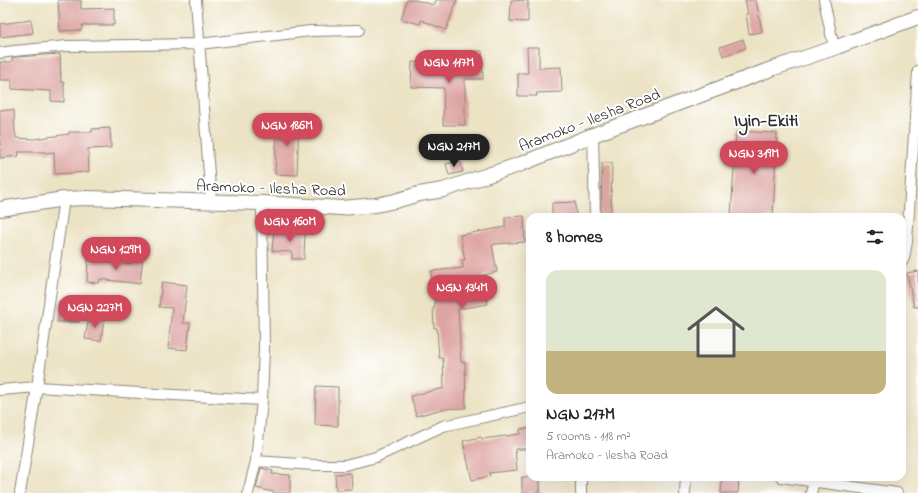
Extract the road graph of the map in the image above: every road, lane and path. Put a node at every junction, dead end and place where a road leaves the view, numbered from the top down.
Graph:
1 (196, 0) edge
2 (824, 0) edge
3 (918, 17) edge
4 (359, 30) dead end
5 (199, 44) junction
6 (834, 48) junction
7 (0, 53) edge
8 (918, 71) edge
9 (593, 135) junction
10 (64, 199) junction
11 (211, 201) junction
12 (262, 203) junction
13 (0, 209) edge
14 (595, 213) edge
15 (906, 247) edge
16 (37, 387) junction
17 (0, 390) edge
18 (262, 400) junction
19 (526, 408) edge
20 (256, 461) junction
21 (581, 481) edge
22 (686, 481) edge
23 (814, 481) joint
24 (20, 493) edge
25 (248, 493) edge
26 (581, 493) edge
27 (684, 493) edge
28 (811, 493) edge
29 (897, 493) edge

1 - 5 street
2 - 6 street
3 - 6 main road, Aramoko - Ilesha Road
4 - 5 street
5 - 7 street
5 - 11 street
6 - 9 main road, Aramoko - Ilesha Road
8 - 15 street
9 - 12 main road, Aramoko - Ilesha Road
9 - 14 street
10 - 11 main road, Aramoko - Ilesha Road
10 - 13 main road, Aramoko - Ilesha Road
10 - 16 street
11 - 12 main road, Aramoko - Ilesha Road
12 - 18 street
16 - 17 street
16 - 18 street
16 - 24 street
18 - 20 street
19 - 20 street
20 - 25 street
21 - 26 street
22 - 27 street
23 - 28 street
23 - 29 street

